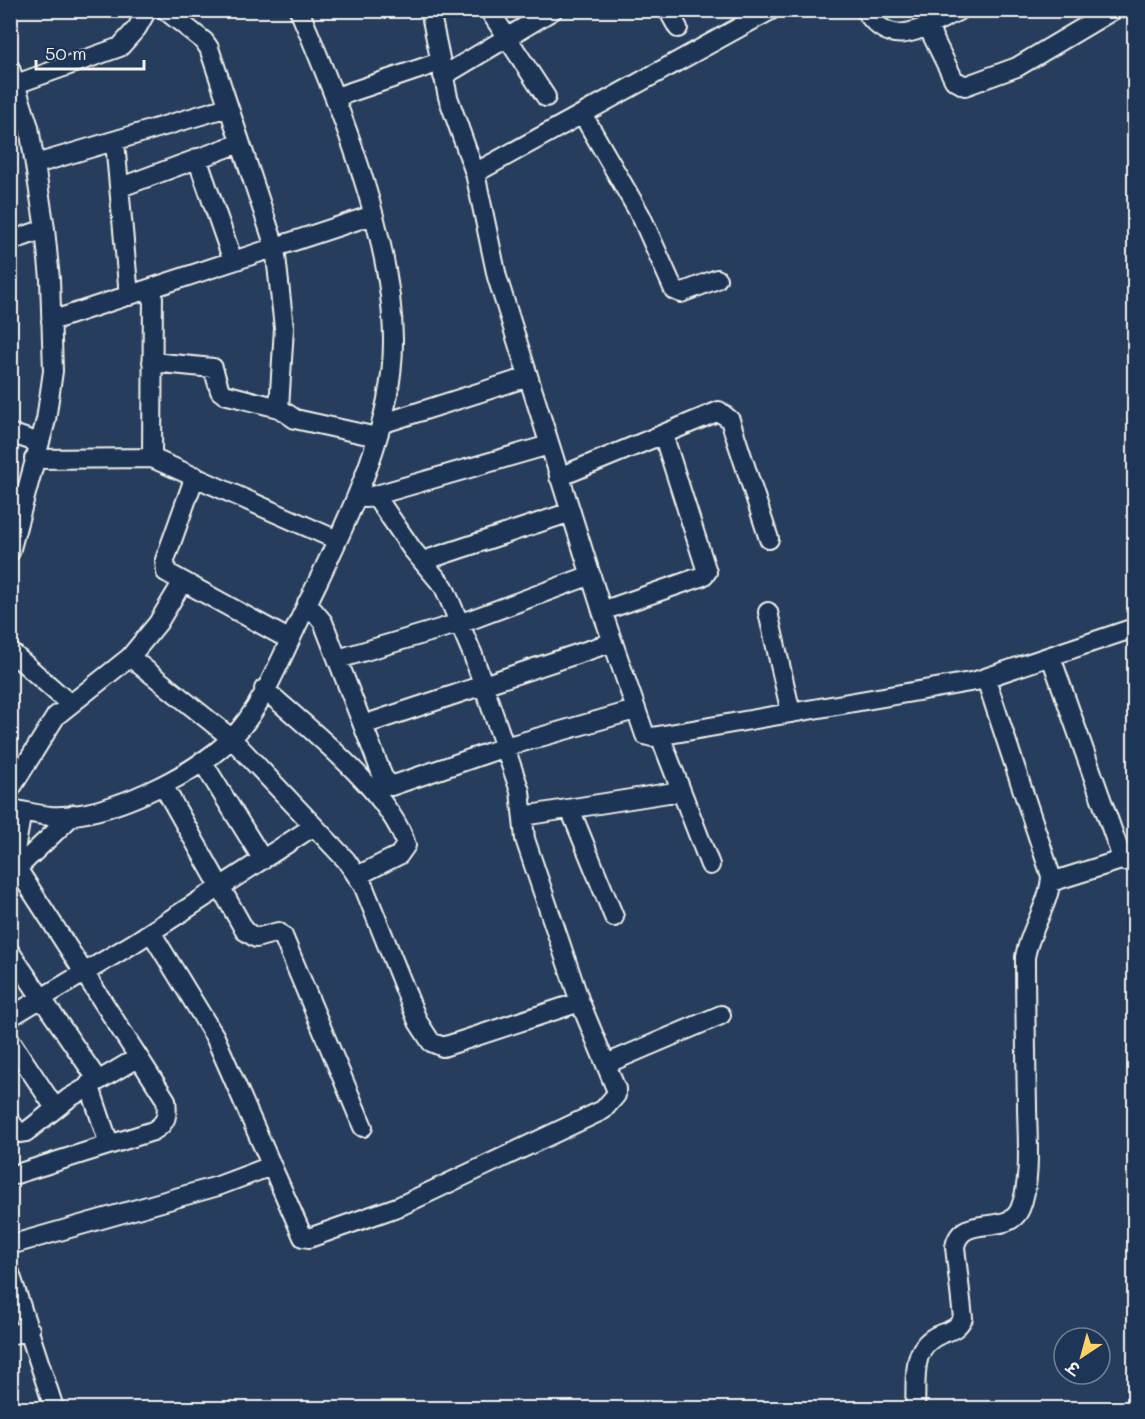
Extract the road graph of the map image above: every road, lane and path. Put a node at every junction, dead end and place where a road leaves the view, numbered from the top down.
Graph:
1 (147, 10) edge
2 (165, 10) edge
3 (429, 10) edge
4 (489, 10) edge
5 (553, 10) edge
6 (668, 10) edge
7 (771, 10) edge
8 (865, 10) edge
9 (960, 10) edge
10 (1113, 10) edge
11 (300, 11) edge
12 (750, 16) edge
13 (927, 25) junction
14 (678, 28) dead end
15 (507, 38) junction
16 (442, 69) junction
17 (13, 76) edge
18 (336, 97) junction
19 (546, 97) dead end
20 (228, 106) junction
21 (583, 115) junction
22 (115, 142) junction
23 (240, 143) junction
24 (197, 158) junction
25 (36, 164) junction
26 (475, 173) junction
27 (121, 187) junction
28 (373, 215) junction
29 (45, 229) junction
30 (10, 241) edge
31 (275, 247) junction
32 (233, 261) junction
33 (717, 279) dead end
34 (153, 288) junction
35 (129, 296) junction
36 (51, 321) junction
37 (152, 362) junction
38 (528, 377) junction
39 (279, 408) junction
40 (379, 430) junction
41 (10, 433) edge
42 (663, 434) junction
43 (549, 446) junction
44 (37, 451) junction
45 (152, 458) junction
46 (195, 476) junction
47 (559, 477) junction
48 (375, 495) junction
49 (353, 502) junction
50 (571, 512) junction
51 (769, 539) dead end
52 (337, 540) junction
53 (10, 552) edge
54 (423, 561) junction
55 (591, 575) junction
56 (182, 583) junction
57 (307, 603) junction
58 (602, 611) junction
59 (768, 612) dead end
60 (459, 623) junction
61 (1134, 628) edge
62 (290, 640) junction
63 (613, 642) junction
64 (10, 651) edge
65 (130, 657) junction
66 (1052, 657) junction
67 (338, 659) junction
68 (986, 679) junction
69 (483, 684) junction
70 (264, 688) junction
71 (70, 704) junction
72 (635, 710) junction
73 (791, 713) junction
74 (363, 725) junction
75 (660, 736) junction
76 (231, 738) junction
77 (505, 747) junction
78 (202, 761) junction
79 (163, 785) junction
80 (391, 786) junction
81 (10, 790) edge
82 (681, 791) junction
83 (385, 806) junction
84 (570, 809) junction
85 (16, 810) edge
86 (74, 814) junction
87 (523, 816) junction
88 (314, 826) junction
89 (1129, 858) edge
90 (263, 860) junction
91 (710, 865) dead end
92 (14, 872) edge
93 (357, 876) junction
94 (1051, 882) junction
95 (219, 888) junction
96 (614, 917) dead end
97 (151, 932) junction
98 (10, 951) edge
99 (83, 975) junction
100 (41, 998) junction
101 (580, 1002) junction
102 (721, 1015) dead end
103 (10, 1017) edge
104 (10, 1040) edge
105 (137, 1058) junction
106 (606, 1065) junction
107 (93, 1082) junction
108 (55, 1108) junction
109 (10, 1121) edge
110 (363, 1127) dead end
111 (110, 1144) junction
112 (271, 1167) junction
113 (10, 1176) edge
114 (10, 1245) edge
115 (10, 1273) edge
116 (30, 1330) junction
117 (10, 1335) edge
118 (54, 1408) edge
119 (915, 1408) edge

1 - 17 street
2 - 20 street
3 - 16 street
4 - 15 street
5 - 15 street
6 - 14 street
7 - 12 street
8 - 13 street
9 - 13 street
10 - 13 street
11 - 18 street
12 - 21 street
15 - 16 street
15 - 19 street
16 - 18 street
16 - 26 street
17 - 25 street
18 - 28 street
20 - 22 street
20 - 23 street
21 - 26 street
21 - 33 street
22 - 25 street
22 - 27 street
23 - 24 street
23 - 31 street
24 - 27 street
24 - 32 street
25 - 29 street
26 - 38 street
27 - 35 street
28 - 31 street
28 - 40 street
29 - 30 street
29 - 36 street
31 - 32 street
31 - 39 street
32 - 34 street
34 - 35 street
34 - 37 street
35 - 36 street
36 - 44 street
37 - 39 street
37 - 45 street
38 - 40 street
38 - 43 street
39 - 40 street
40 - 49 street
41 - 44 street
42 - 47 street
42 - 51 street
42 - 58 street
43 - 47 street
43 - 48 street
44 - 45 street
44 - 53 street
45 - 46 street
46 - 52 street
46 - 56 street
47 - 50 street
48 - 49 street
48 - 54 street
49 - 52 street
50 - 54 street
50 - 55 street
52 - 57 street
54 - 60 street
55 - 58 street
55 - 60 street
56 - 62 street
56 - 65 street
57 - 62 street
57 - 67 street
58 - 63 street
59 - 73 street
60 - 67 street
60 - 69 street
61 - 66 street
62 - 70 street
63 - 69 street
63 - 72 street
64 - 71 street
65 - 71 street
65 - 76 street
66 - 68 street
66 - 89 street
67 - 74 street
68 - 73 street
68 - 94 street
69 - 74 street
69 - 77 street
70 - 76 street
70 - 83 street
71 - 81 street
72 - 75 street
72 - 77 street
73 - 75 street
74 - 80 street
75 - 82 street
76 - 78 street
76 - 88 street
77 - 80 street
77 - 87 street
78 - 79 street
78 - 90 street
79 - 86 street
79 - 95 street
80 - 83 street
82 - 84 street
82 - 91 street
83 - 93 street
84 - 87 street
84 - 96 street
85 - 86 street
85 - 92 street
86 - 92 street
87 - 101 street
88 - 90 street
88 - 93 street
89 - 94 street
90 - 95 street
92 - 99 street
93 - 101 street
94 - 119 street
95 - 97 street
95 - 110 street
97 - 99 street
97 - 112 street
98 - 100 street
99 - 100 street
99 - 105 street
100 - 103 street
100 - 107 street
101 - 106 street
102 - 106 street
104 - 108 street
105 - 107 street
105 - 111 street
106 - 112 street
107 - 108 street
107 - 111 street
108 - 109 street
111 - 113 street
112 - 114 street
115 - 116 street
116 - 117 street
116 - 118 street

